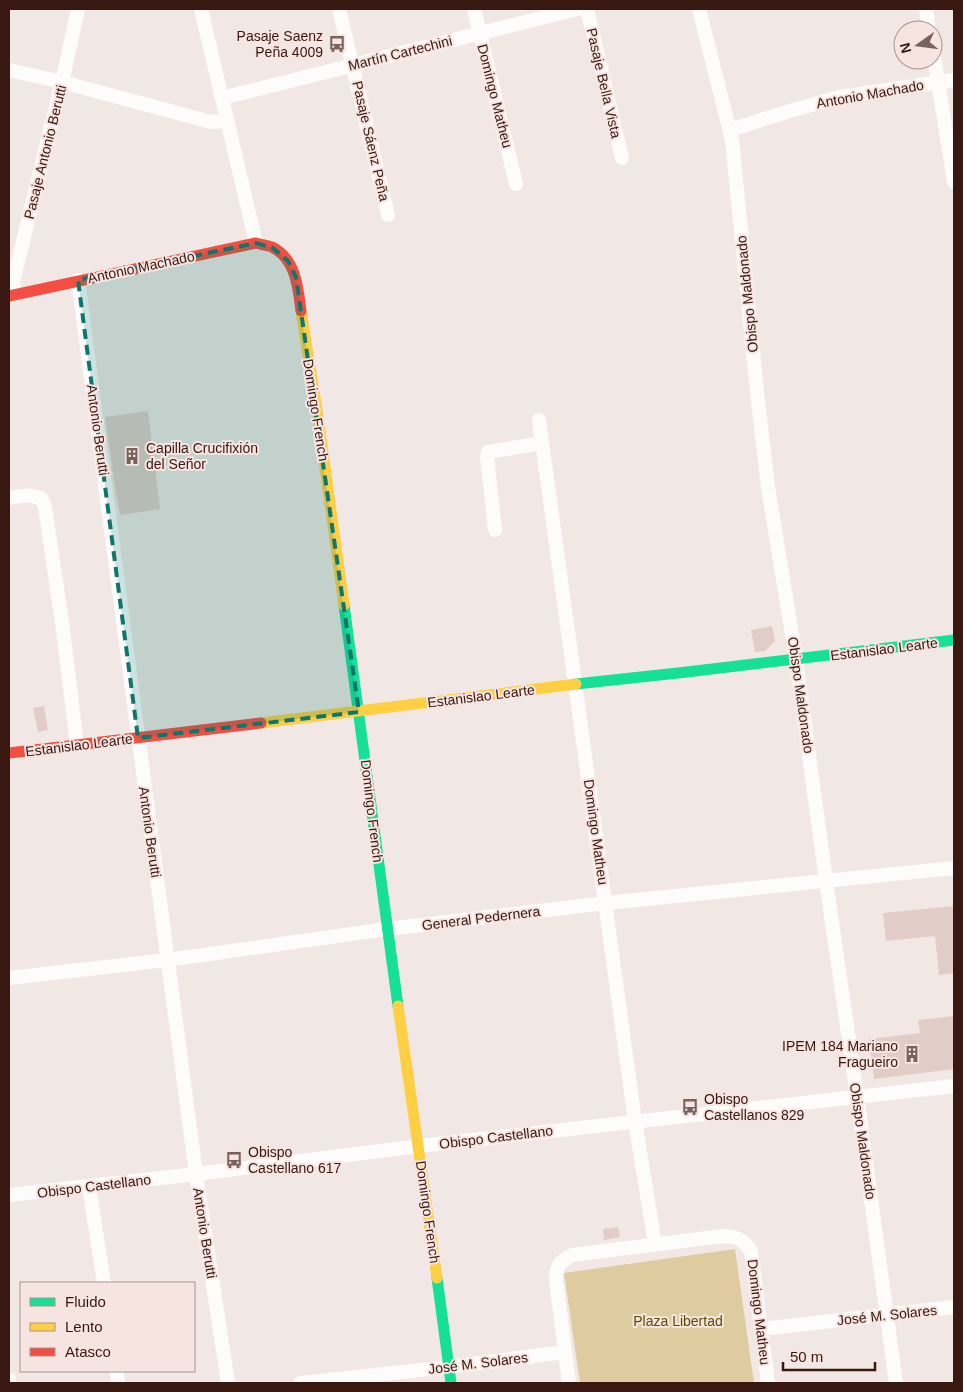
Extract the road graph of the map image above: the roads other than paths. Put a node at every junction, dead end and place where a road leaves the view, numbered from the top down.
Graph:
1 (78, 9) edge
2 (201, 9) edge
3 (340, 9) edge
4 (474, 9) edge
5 (577, 9) edge
6 (587, 9) edge
7 (700, 9) edge
8 (479, 33) junction
9 (353, 64) junction
10 (9, 70) edge
11 (937, 70) edge
12 (954, 80) edge
13 (62, 82) junction
14 (939, 82) junction
15 (222, 98) junction
16 (227, 120) junction
17 (730, 130) junction
18 (622, 158) dead end
19 (954, 182) edge
20 (516, 184) dead end
21 (388, 215) dead end
22 (256, 243) junction
23 (273, 248) joint
24 (78, 280) junction
25 (12, 295) edge
26 (539, 420) dead end
27 (542, 443) junction
28 (9, 498) edge
29 (495, 530) dead end
30 (954, 640) edge
31 (796, 659) junction
32 (574, 684) junction
33 (359, 712) junction
34 (138, 738) junction
35 (77, 745) junction
36 (9, 753) edge
37 (954, 868) edge
38 (826, 881) junction
39 (606, 903) junction
40 (387, 929) junction
41 (167, 960) junction
42 (9, 978) edge
43 (954, 1086) edge
44 (857, 1096) junction
45 (635, 1121) junction
46 (418, 1146) junction
47 (196, 1174) junction
48 (89, 1186) junction
49 (9, 1195) edge
50 (655, 1244) junction
51 (104, 1282) edge
52 (954, 1307) edge
53 (886, 1314) junction
54 (761, 1329) junction
55 (565, 1352) junction
56 (448, 1367) junction
57 (9, 1379) edge
58 (9, 1383) edge
59 (228, 1383) edge
60 (301, 1383) edge
61 (450, 1383) edge
62 (569, 1383) edge
63 (768, 1383) edge
64 (896, 1383) edge

1 - 13 street, Pasaje Antonio Berutti
2 - 15 street
3 - 9 street, Pasaje Sáenz Peña
4 - 8 street, Domingo Matheu
5 - 8 street, Martín Cartechini
6 - 18 street, Pasaje Bella Vista
7 - 17 street, Obispo Maldonado
8 - 9 street, Martín Cartechini
8 - 20 street, Domingo Matheu
9 - 15 street, Martín Cartechini
9 - 21 street, Pasaje Sáenz Peña
10 - 13 street
11 - 14 street
12 - 14 street, Antonio Machado
13 - 16 street
13 - 25 street, Pasaje Antonio Berutti
14 - 17 street, Antonio Machado
14 - 19 street
15 - 16 street
16 - 22 street
17 - 31 street, Obispo Maldonado
22 - 23 street, Antonio Machado
22 - 24 street, Antonio Machado
23 - 33 street, Domingo French
24 - 25 street, Antonio Machado
24 - 34 street, Antonio Berutti
26 - 27 street, Domingo Matheu
27 - 29 street
27 - 32 street, Domingo Matheu
28 - 35 street
30 - 31 street, Estanislao Learte
31 - 32 street, Estanislao Learte
31 - 38 street, Obispo Maldonado
32 - 33 street, Estanislao Learte
32 - 39 street, Domingo Matheu
33 - 34 street, Estanislao Learte
33 - 40 street, Domingo French
34 - 35 street, Estanislao Learte
34 - 41 street, Antonio Berutti
35 - 36 street, Estanislao Learte
37 - 38 street, General Pedernera
38 - 39 street, General Pedernera
38 - 44 street, Obispo Maldonado
39 - 40 street, General Pedernera
39 - 45 street, Domingo Matheu
40 - 41 street, General Pedernera
40 - 46 street, Domingo French
41 - 42 street, General Pedernera
41 - 47 street, Antonio Berutti
43 - 44 street, Obispo Castellano
44 - 45 street, Obispo Castellano
44 - 53 street, Obispo Maldonado
45 - 46 street, Obispo Castellano
45 - 50 street, Domingo Matheu
46 - 47 street, Obispo Castellano
46 - 56 street, Domingo French
47 - 48 street, Obispo Castellano
47 - 59 street, Antonio Berutti
48 - 49 street, Obispo Castellano
48 - 51 street
50 - 54 street, Domingo Matheu
50 - 55 street
52 - 53 street, José M. Solares
53 - 54 street, José M. Solares
53 - 64 street, Obispo Maldonado
54 - 63 street, Domingo Matheu
55 - 56 street, José M. Solares
55 - 62 street
56 - 60 street, José M. Solares
56 - 61 street, Domingo French
57 - 58 street

